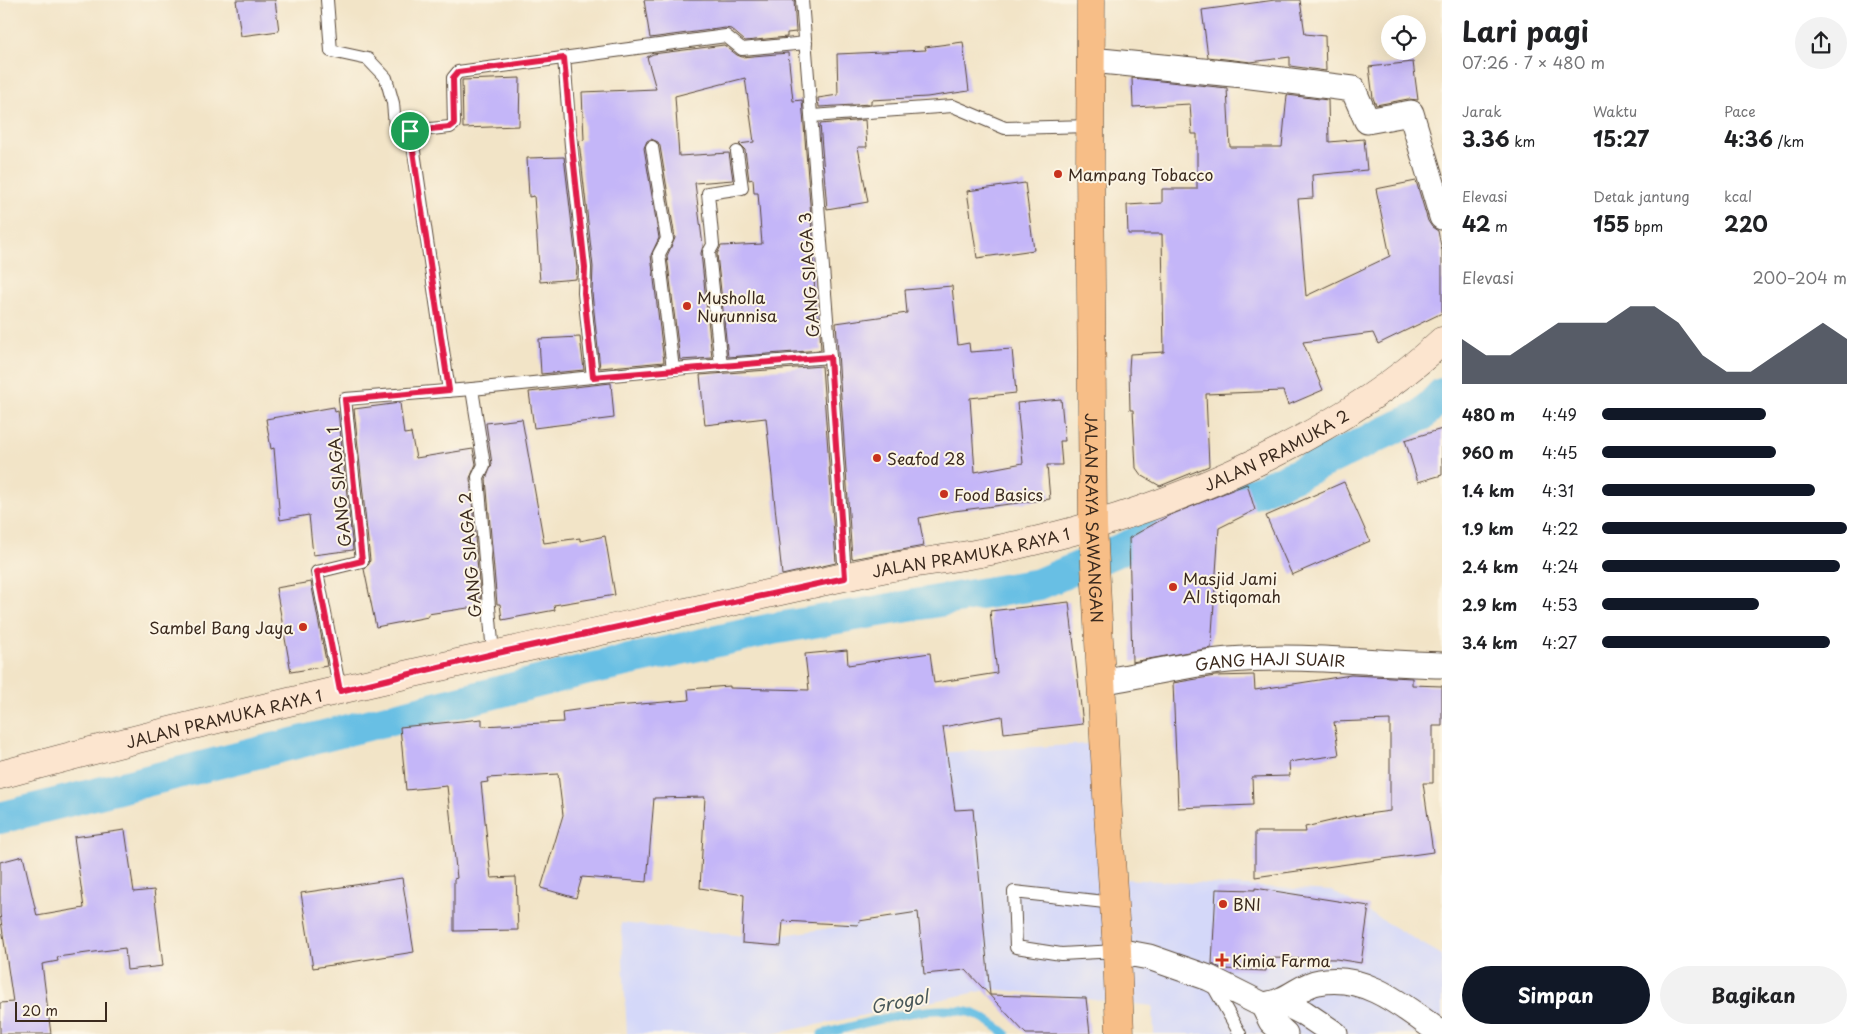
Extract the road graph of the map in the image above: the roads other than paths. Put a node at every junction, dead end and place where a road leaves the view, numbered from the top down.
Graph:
1 (327, 0) edge
2 (802, 0) edge
3 (1092, 0) edge
4 (806, 43) junction
5 (564, 58) junction
6 (1091, 60) junction
7 (812, 116) junction
8 (1091, 126) junction
9 (410, 131) junction
10 (652, 147) dead end
11 (737, 152) dead end
12 (1442, 217) edge
13 (1442, 341) edge
14 (830, 357) junction
15 (721, 366) junction
16 (673, 369) junction
17 (593, 377) junction
18 (472, 389) junction
19 (449, 390) junction
20 (1094, 538) junction
21 (845, 578) junction
22 (493, 654) junction
23 (1442, 665) edge
24 (1101, 682) junction
25 (340, 691) junction
26 (0, 775) edge
27 (1114, 903) junction
28 (1117, 951) junction
29 (1209, 978) junction
30 (1274, 1015) edge
31 (1120, 1034) edge
32 (1240, 1034) edge
33 (1335, 1034) edge
34 (1442, 1034) edge

1 - 9 lane
2 - 4 lane, GANG SIAGA 3
3 - 6 highway, JALAN RAYA SAWANGAN
4 - 5 lane
4 - 7 lane, GANG SIAGA 3
5 - 9 lane
5 - 17 lane
6 - 8 highway, JALAN RAYA SAWANGAN
6 - 12 street
7 - 8 lane
7 - 14 lane, GANG SIAGA 3
8 - 20 highway, JALAN RAYA SAWANGAN
9 - 19 lane
10 - 16 lane
11 - 15 lane
13 - 20 main road, JALAN PRAMUKA 2
14 - 15 lane
14 - 21 lane, GANG SIAGA 3
15 - 16 lane
16 - 17 lane
17 - 18 lane
18 - 19 lane, GANG SIAGA 1
18 - 22 lane, GANG SIAGA 2
19 - 25 lane, GANG SIAGA 1
20 - 21 main road, JALAN PRAMUKA RAYA 1
20 - 24 highway, JALAN RAYA SAWANGAN
21 - 22 main road, JALAN PRAMUKA RAYA 1
22 - 25 main road, JALAN PRAMUKA RAYA 1
23 - 24 street, GANG HAJI SUAIR
24 - 27 highway, JALAN RAYA SAWANGAN
25 - 26 main road, JALAN PRAMUKA RAYA 1
27 - 28 highway, JALAN RAYA SAWANGAN
27 - 28 lane
28 - 29 street
28 - 31 highway, JALAN RAYA SAWANGAN
29 - 30 street
29 - 32 lane
30 - 33 street
30 - 34 street

